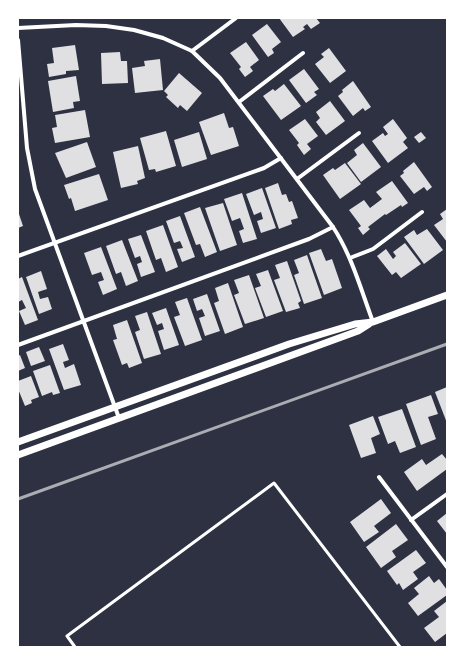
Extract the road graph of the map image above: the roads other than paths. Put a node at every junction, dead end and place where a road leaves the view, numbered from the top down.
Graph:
1 (236, 18) edge
2 (18, 28) edge
3 (18, 40) edge
4 (192, 51) junction
5 (303, 53) dead end
6 (239, 102) junction
7 (359, 133) dead end
8 (281, 158) junction
9 (297, 179) junction
10 (422, 212) dead end
11 (333, 227) junction
12 (54, 243) junction
13 (18, 256) edge
14 (350, 258) junction
15 (447, 295) edge
16 (83, 322) junction
17 (373, 322) junction
18 (18, 345) edge
19 (114, 407) junction
20 (119, 418) junction
21 (18, 442) edge
22 (18, 455) edge
23 (379, 477) dead end
24 (447, 494) edge
25 (411, 520) junction
26 (447, 566) edge
27 (75, 647) edge
28 (400, 647) edge

1 - 4 street
2 - 4 street
3 - 12 street
4 - 6 street
5 - 6 street
6 - 8 street
7 - 9 street
8 - 9 street
8 - 12 street
9 - 11 street
10 - 14 street
11 - 14 street
11 - 16 street
12 - 13 street
12 - 16 street
14 - 17 street
15 - 17 street
16 - 18 street
16 - 19 street
17 - 19 street
17 - 20 street
19 - 20 street
19 - 21 street
20 - 22 street
23 - 25 street
24 - 25 street
25 - 26 street
27 - 28 lane

